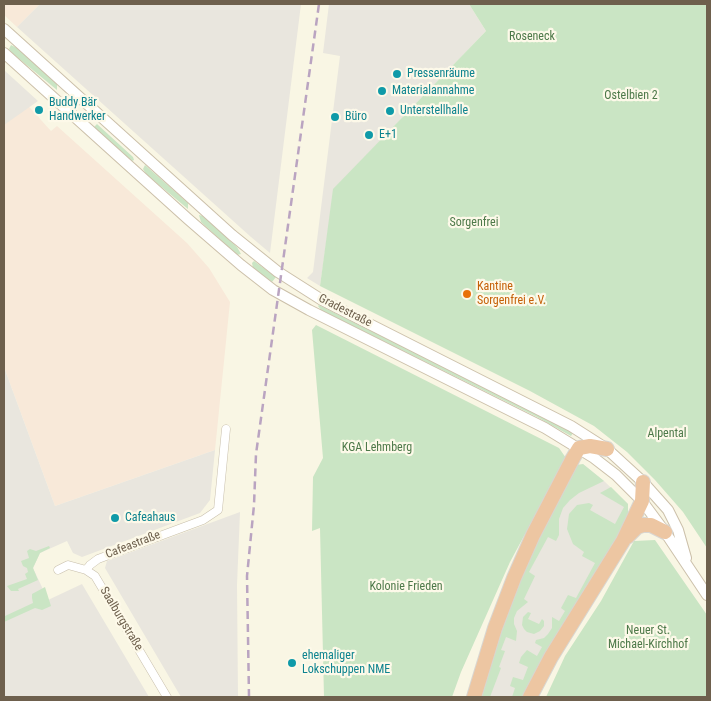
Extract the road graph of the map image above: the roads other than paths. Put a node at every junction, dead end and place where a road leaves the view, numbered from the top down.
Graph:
1 (4, 29) edge
2 (4, 53) edge
3 (226, 429) dead end
4 (579, 448) junction
5 (607, 450) junction
6 (643, 482) junction
7 (642, 502) junction
8 (665, 532) junction
9 (623, 541) junction
10 (688, 566) junction
11 (58, 570) dead end
12 (86, 570) junction
13 (707, 595) edge
14 (167, 697) edge
15 (474, 697) edge
16 (530, 697) edge

1 - 5 main road, Gradestraße
2 - 4 main road, Gradestraße
3 - 12 street, Cafeastraße
4 - 5 highway
4 - 7 main road, Gradestraße
4 - 15 highway
5 - 6 main road, Gradestraße
6 - 7 highway
6 - 10 main road, Gradestraße
7 - 8 main road, Gradestraße
7 - 9 highway
8 - 9 highway
8 - 10 main road, Gradestraße
9 - 16 highway
10 - 13 main road, Gradestraße
11 - 12 street
12 - 14 street, Saalburgstraße

